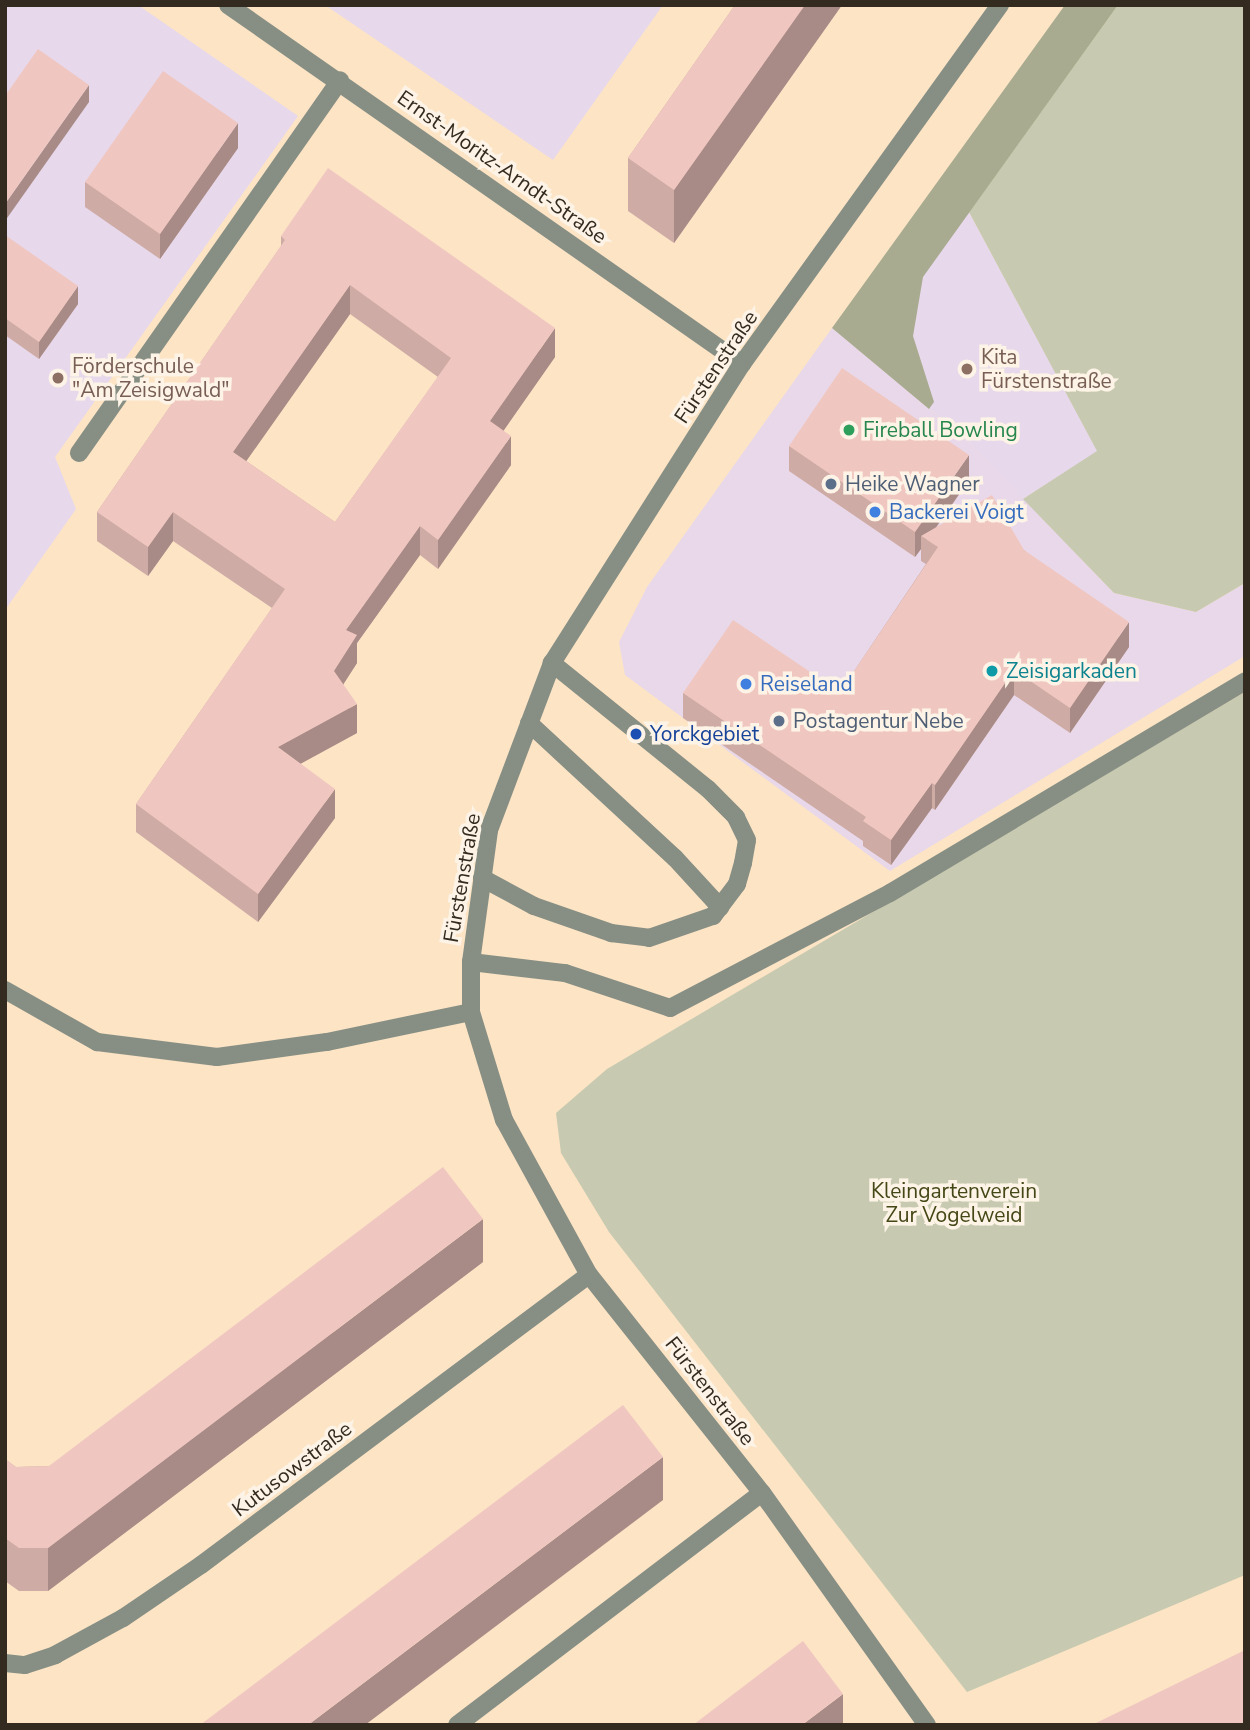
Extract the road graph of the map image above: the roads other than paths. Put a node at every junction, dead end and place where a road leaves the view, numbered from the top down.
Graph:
1 (1000, 5) edge
2 (233, 7) edge
3 (340, 80) junction
4 (742, 364) junction
5 (79, 453) dead end
6 (552, 663) junction
7 (1245, 681) edge
8 (529, 723) junction
9 (482, 878) junction
10 (720, 907) junction
11 (471, 962) junction
12 (5, 990) edge
13 (471, 1012) junction
14 (589, 1275) junction
15 (762, 1493) junction
16 (5, 1664) edge
17 (457, 1725) edge
18 (927, 1725) edge

1 - 4 street, Fürstenstraße
2 - 3 street, Ernst-Moritz-Arndt-Straße
3 - 4 street, Ernst-Moritz-Arndt-Straße
3 - 5 street
4 - 6 street, Fürstenstraße
6 - 8 street, Fürstenstraße
6 - 10 street
7 - 11 street
8 - 9 street, Fürstenstraße
8 - 10 street
9 - 10 street
9 - 11 street, Fürstenstraße
11 - 13 street, Fürstenstraße
12 - 13 street
13 - 14 street, Fürstenstraße
14 - 15 street, Fürstenstraße
14 - 16 street, Kutusowstraße
15 - 17 street
15 - 18 street, Fürstenstraße

